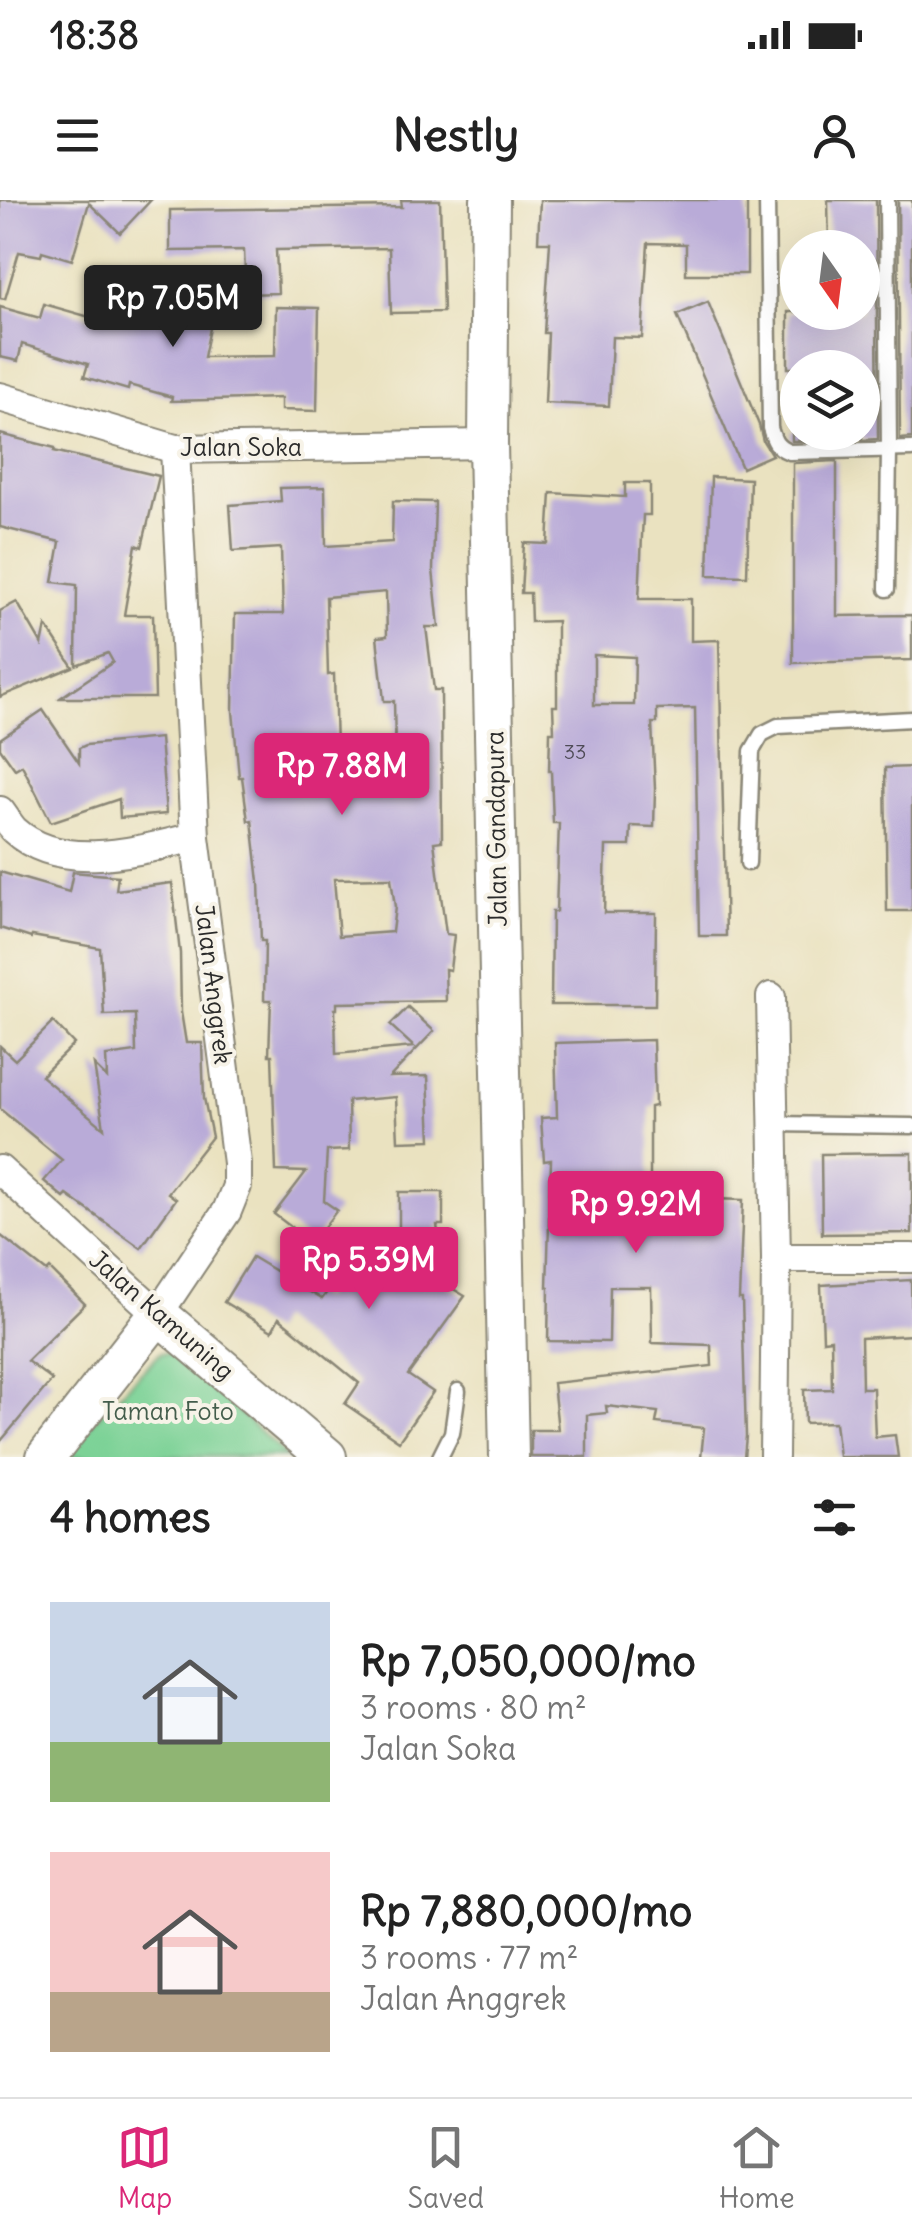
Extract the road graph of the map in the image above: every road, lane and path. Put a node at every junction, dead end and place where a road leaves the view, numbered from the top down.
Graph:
1 (490, 200) edge
2 (767, 200) edge
3 (888, 200) edge
4 (0, 398) edge
5 (488, 444) junction
6 (175, 449) junction
7 (912, 449) edge
8 (889, 451) junction
9 (887, 589) dead end
10 (912, 719) edge
11 (0, 811) edge
12 (194, 836) junction
13 (748, 862) dead end
14 (771, 997) dead end
15 (774, 1124) junction
16 (912, 1126) edge
17 (0, 1170) edge
18 (776, 1258) junction
19 (912, 1258) edge
20 (158, 1314) junction
21 (458, 1390) dead end
22 (46, 1457) edge
23 (327, 1457) edge
24 (440, 1457) edge
25 (509, 1457) edge
26 (774, 1457) edge

1 - 5 street, Jalan Gandapura
2 - 8 lane
3 - 8 lane
4 - 6 street, Jalan Soka
5 - 6 street, Jalan Soka
5 - 25 street, Jalan Gandapura
6 - 12 street, Jalan Anggrek
7 - 8 lane
8 - 9 lane
10 - 13 lane
11 - 12 street
12 - 20 street, Jalan Anggrek
14 - 15 street
15 - 16 lane
15 - 18 street
17 - 20 street, Jalan Kamuning
18 - 19 street
18 - 26 street
20 - 22 street, Jalan Anggrek
20 - 23 street, Jalan Kamuning
21 - 24 lane

